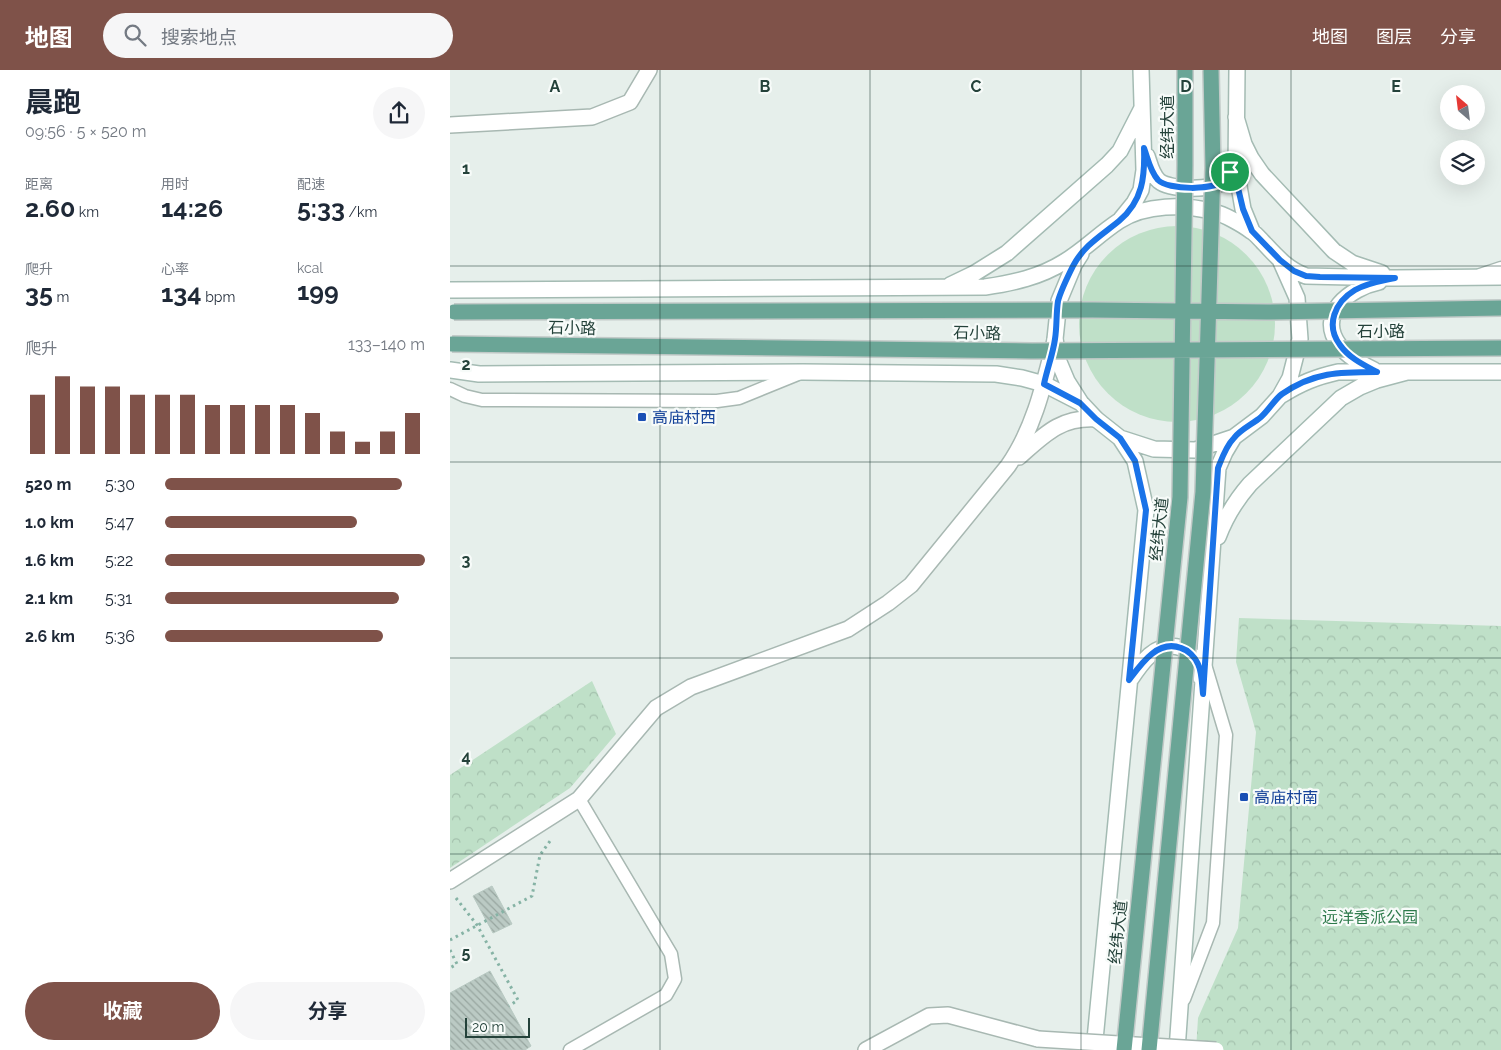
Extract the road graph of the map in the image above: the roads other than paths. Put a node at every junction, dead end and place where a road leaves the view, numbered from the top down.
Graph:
1 (649, 70) edge
2 (1141, 70) edge
3 (1185, 70) edge
4 (1211, 70) edge
5 (1237, 70) edge
6 (1142, 108) junction
7 (1236, 117) junction
8 (450, 125) edge
9 (1144, 148) junction
10 (1236, 159) junction
11 (1121, 220) junction
12 (1252, 231) junction
13 (1085, 248) junction
14 (1280, 260) junction
15 (1501, 268) edge
16 (1472, 277) junction
17 (1501, 277) edge
18 (1395, 278) junction
19 (945, 287) junction
20 (450, 290) edge
21 (1501, 308) edge
22 (454, 312) dead end
23 (1055, 340) junction
24 (452, 344) dead end
25 (1501, 348) edge
26 (450, 370) edge
27 (803, 372) junction
28 (1377, 372) junction
29 (1406, 372) junction
30 (1501, 372) edge
31 (1044, 384) junction
32 (450, 389) edge
33 (1280, 396) junction
34 (1080, 403) junction
35 (1096, 419) junction
36 (1234, 437) junction
37 (1120, 438) junction
38 (1008, 466) junction
39 (1213, 550) junction
40 (1205, 667) junction
41 (1129, 680) junction
42 (1203, 694) junction
43 (579, 799) junction
44 (450, 881) edge
45 (1182, 1004) junction
46 (570, 1050) edge
47 (866, 1050) edge
48 (1094, 1050) edge
49 (1124, 1050) edge
50 (1149, 1050) edge
51 (1178, 1050) edge
52 (1216, 1050) edge

1 - 8 street
2 - 6 street
3 - 49 main road, 经纬大道, bridge
4 - 50 main road, bridge
5 - 7 street
6 - 9 street
6 - 19 street
7 - 10 street
7 - 18 street
9 - 10 street
9 - 11 street
10 - 12 street
11 - 12 street
11 - 13 street
12 - 14 street
13 - 19 street
13 - 23 street
14 - 18 street
14 - 33 street
15 - 16 lane
16 - 17 street
16 - 18 street
18 - 28 street
19 - 20 street
21 - 22 main road, 石小路, bridge
23 - 31 street
23 - 34 street
24 - 25 main road, 石小路, bridge
26 - 27 street
27 - 31 street
27 - 32 lane
28 - 29 street
28 - 33 street
29 - 30 street
29 - 39 street
31 - 34 street
31 - 38 street
33 - 36 street
34 - 35 street
35 - 37 street
35 - 38 street
36 - 37 street
36 - 39 street
37 - 41 street
38 - 43 street
39 - 40 street
40 - 42 street
40 - 45 lane
41 - 42 street
41 - 48 street
42 - 45 street
43 - 44 street
43 - 46 lane
45 - 51 street
47 - 52 street, bridge

